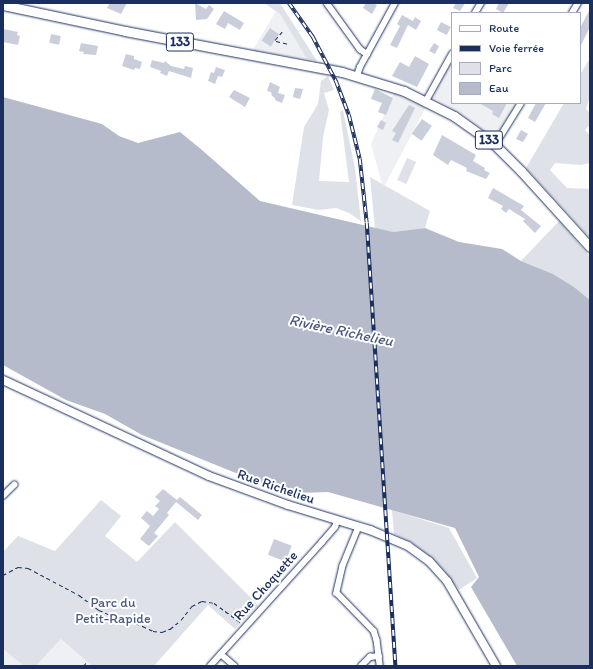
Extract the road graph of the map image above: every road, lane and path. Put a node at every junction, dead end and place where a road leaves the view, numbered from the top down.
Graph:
1 (328, 3) edge
2 (395, 3) edge
3 (481, 3) edge
4 (578, 3) edge
5 (3, 5) edge
6 (476, 12) edge
7 (573, 12) edge
8 (282, 32) dead end
9 (289, 44) dead end
10 (366, 54) junction
11 (451, 56) edge
12 (357, 76) junction
13 (426, 101) junction
14 (519, 104) edge
15 (495, 145) junction
16 (590, 247) edge
17 (3, 380) edge
18 (14, 485) dead end
19 (3, 496) edge
20 (337, 521) junction
21 (359, 527) junction
22 (3, 575) edge
23 (245, 627) junction
24 (221, 654) junction
25 (379, 656) junction
26 (87, 662) dead end
27 (83, 666) edge
28 (210, 666) edge
29 (235, 666) edge
30 (361, 666) edge
31 (380, 666) edge
32 (496, 666) edge

1 - 10 street
2 - 10 street
3 - 6 street
4 - 7 street
5 - 12 main road, 133
8 - 9 path
10 - 12 street
11 - 13 street
12 - 13 main road, 133
13 - 15 main road, 133
14 - 15 street
15 - 16 main road, 133
17 - 20 main road, Rue Richelieu
18 - 19 street
20 - 21 main road, Rue Richelieu
20 - 23 street, Rue Choquette
21 - 25 street
21 - 32 main road, Rue Richelieu
22 - 23 path
23 - 24 street, Rue Choquette
24 - 28 street, Rue Choquette
24 - 29 street
25 - 30 street
25 - 31 street
26 - 27 path

